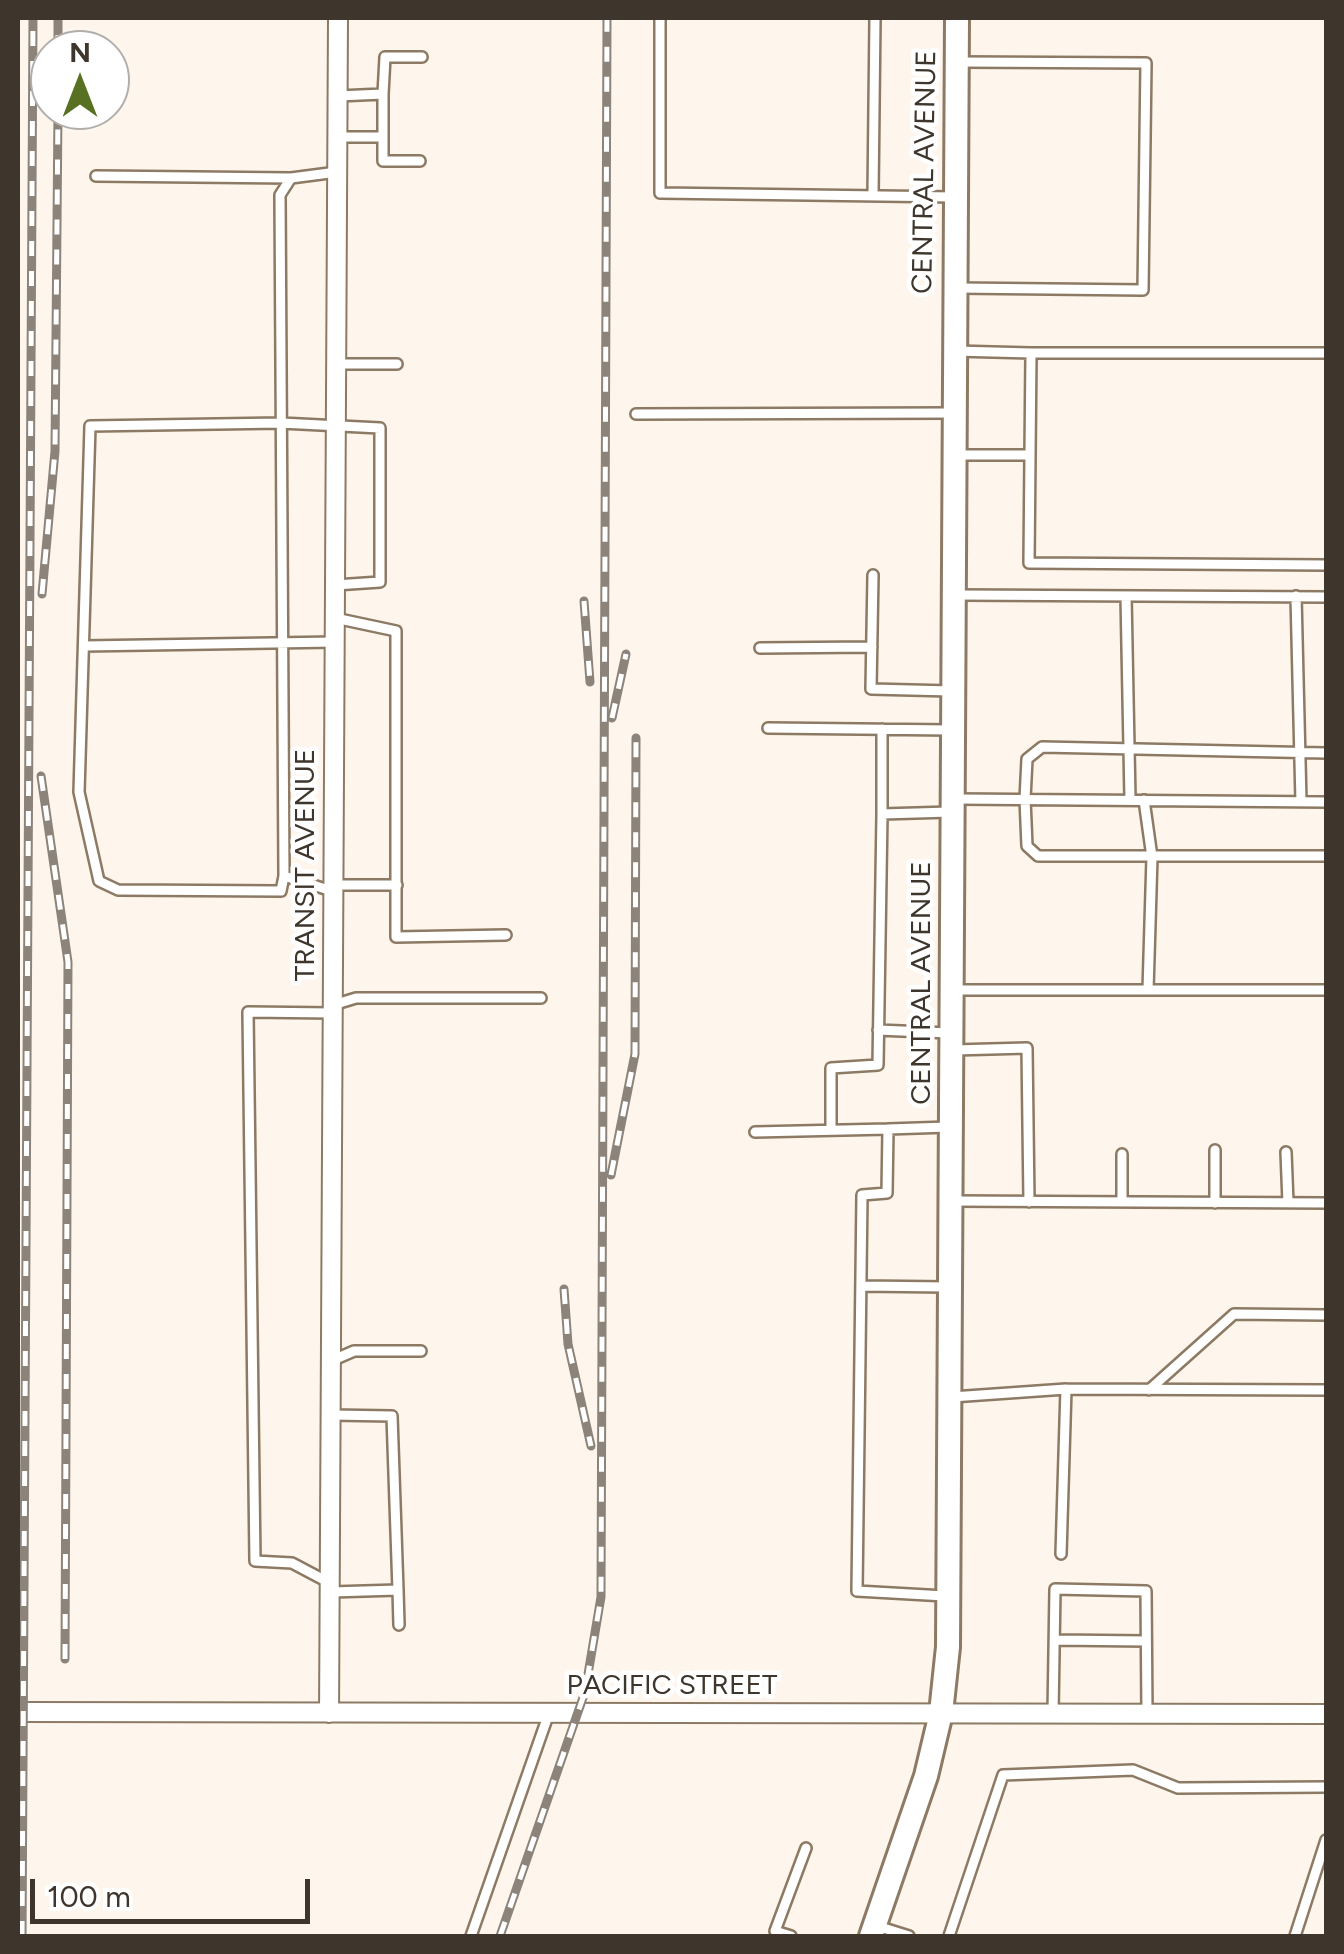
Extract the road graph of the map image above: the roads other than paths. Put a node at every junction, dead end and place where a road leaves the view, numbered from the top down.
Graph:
1 (338, 18) edge
2 (660, 18) edge
3 (875, 18) edge
4 (957, 18) edge
5 (422, 57) dead end
6 (956, 62) junction
7 (384, 94) junction
8 (338, 96) junction
9 (338, 137) junction
10 (384, 137) junction
11 (420, 161) dead end
12 (338, 172) junction
13 (96, 176) dead end
14 (291, 178) junction
15 (873, 195) junction
16 (954, 196) junction
17 (953, 288) junction
18 (952, 350) junction
19 (1031, 353) junction
20 (1326, 354) edge
21 (336, 364) junction
22 (397, 364) dead end
23 (952, 413) junction
24 (636, 414) dead end
25 (281, 423) junction
26 (335, 430) junction
27 (952, 455) junction
28 (1030, 455) junction
29 (1326, 566) edge
30 (872, 575) dead end
31 (335, 584) junction
32 (954, 595) junction
33 (1126, 596) junction
34 (1296, 596) junction
35 (1326, 596) edge
36 (335, 618) junction
37 (335, 642) junction
38 (282, 644) junction
39 (84, 646) junction
40 (872, 647) junction
41 (760, 648) dead end
42 (954, 691) junction
43 (768, 728) dead end
44 (882, 729) junction
45 (954, 730) junction
46 (1128, 746) junction
47 (1299, 753) junction
48 (1326, 753) edge
49 (1025, 799) junction
50 (1130, 800) junction
51 (1144, 800) junction
52 (1301, 802) junction
53 (1326, 802) edge
54 (953, 805) junction
55 (882, 814) junction
56 (1152, 856) junction
57 (1326, 856) edge
58 (284, 876) junction
59 (397, 885) junction
60 (334, 889) junction
61 (506, 936) dead end
62 (952, 990) junction
63 (1148, 990) junction
64 (1326, 990) edge
65 (541, 998) dead end
66 (333, 1009) junction
67 (878, 1030) junction
68 (952, 1041) junction
69 (951, 1127) junction
70 (888, 1128) junction
71 (831, 1130) junction
72 (755, 1132) dead end
73 (1216, 1150) dead end
74 (1286, 1152) dead end
75 (1122, 1154) dead end
76 (951, 1202) junction
77 (1030, 1202) junction
78 (1122, 1202) junction
79 (1216, 1203) junction
80 (1288, 1203) junction
81 (1326, 1203) edge
82 (861, 1286) junction
83 (950, 1288) junction
84 (1326, 1316) edge
85 (421, 1352) dead end
86 (331, 1361) junction
87 (1066, 1389) junction
88 (1148, 1390) junction
89 (1326, 1390) edge
90 (949, 1398) junction
91 (331, 1415) junction
92 (1061, 1554) dead end
93 (330, 1587) junction
94 (398, 1590) junction
95 (948, 1596) junction
96 (399, 1625) dead end
97 (1055, 1640) junction
98 (1146, 1642) junction
99 (18, 1712) edge
100 (329, 1713) junction
101 (550, 1713) junction
102 (941, 1713) junction
103 (1053, 1713) junction
104 (1147, 1714) junction
105 (1326, 1714) edge
106 (1326, 1786) edge
107 (1326, 1840) edge
108 (806, 1848) dead end
109 (873, 1931) edge
110 (774, 1934) edge
111 (471, 1936) edge
112 (791, 1936) edge
113 (909, 1936) edge
114 (949, 1936) edge
115 (1295, 1936) edge

1 - 8 street, TRANSIT AVENUE
2 - 15 lane
3 - 15 lane
4 - 6 street, CENTRAL AVENUE
5 - 7 lane
6 - 16 street, CENTRAL AVENUE
6 - 17 lane
7 - 8 lane
7 - 10 lane
8 - 9 street, TRANSIT AVENUE
9 - 10 lane
9 - 12 street, TRANSIT AVENUE
10 - 11 lane
12 - 14 lane
12 - 21 street, TRANSIT AVENUE
13 - 14 lane
14 - 25 lane
15 - 16 lane
16 - 17 street, CENTRAL AVENUE
17 - 18 street, CENTRAL AVENUE
18 - 19 lane
18 - 23 street, CENTRAL AVENUE
19 - 20 lane
19 - 28 lane
21 - 22 lane
21 - 26 street, TRANSIT AVENUE
23 - 24 lane
23 - 27 street, CENTRAL AVENUE
25 - 26 lane
25 - 38 lane
25 - 39 lane
26 - 31 street, TRANSIT AVENUE
26 - 31 lane
27 - 28 lane
27 - 32 street, CENTRAL AVENUE
28 - 29 lane
30 - 40 lane
31 - 36 street, TRANSIT AVENUE
32 - 33 lane
32 - 42 street, CENTRAL AVENUE
33 - 34 lane
33 - 46 lane
34 - 35 lane
34 - 47 lane
36 - 37 street, TRANSIT AVENUE
36 - 59 lane
37 - 38 lane
37 - 60 street, TRANSIT AVENUE
38 - 39 lane
38 - 58 lane
39 - 58 lane
40 - 41 lane
40 - 42 lane
42 - 45 street, CENTRAL AVENUE
43 - 44 lane
44 - 45 lane
44 - 55 lane
45 - 54 street, CENTRAL AVENUE
46 - 47 lane
46 - 49 lane
46 - 50 lane
47 - 48 lane
47 - 52 lane
49 - 50 lane
49 - 54 lane
49 - 56 lane
50 - 51 lane
51 - 52 lane
51 - 56 lane
52 - 53 lane
54 - 55 lane
54 - 62 street, CENTRAL AVENUE
55 - 67 lane
56 - 57 lane
56 - 63 lane
58 - 60 lane
59 - 60 lane
59 - 61 lane
60 - 66 street, TRANSIT AVENUE
62 - 63 lane
62 - 68 street, CENTRAL AVENUE
63 - 64 lane
65 - 66 lane
66 - 86 street, TRANSIT AVENUE
66 - 93 lane
67 - 68 lane
67 - 71 lane
68 - 69 street, CENTRAL AVENUE
68 - 77 lane
69 - 70 lane
69 - 76 street, CENTRAL AVENUE
70 - 71 lane
70 - 82 lane
71 - 72 lane
73 - 79 lane
74 - 80 lane
75 - 78 lane
76 - 77 lane
76 - 83 street, CENTRAL AVENUE
77 - 78 lane
78 - 79 lane
79 - 80 lane
80 - 81 lane
82 - 83 lane
82 - 95 lane
83 - 90 street, CENTRAL AVENUE
84 - 88 lane
85 - 86 lane
86 - 91 street, TRANSIT AVENUE
87 - 88 lane
87 - 90 lane
87 - 92 lane
88 - 89 lane
90 - 95 street, CENTRAL AVENUE
91 - 93 street, TRANSIT AVENUE
91 - 94 lane
93 - 94 lane
93 - 100 street, TRANSIT AVENUE
94 - 96 lane
95 - 102 street, CENTRAL AVENUE
97 - 98 lane
97 - 98 lane
97 - 103 lane
98 - 104 lane
99 - 100 street, PACIFIC STREET
100 - 101 street, PACIFIC STREET
101 - 102 street, PACIFIC STREET
101 - 111 lane
102 - 103 street, PACIFIC STREET
102 - 109 street, CENTRAL AVENUE
103 - 104 street, PACIFIC STREET
104 - 105 street, PACIFIC STREET
106 - 114 lane
107 - 115 lane
108 - 110 lane
109 - 113 lane
110 - 112 lane

